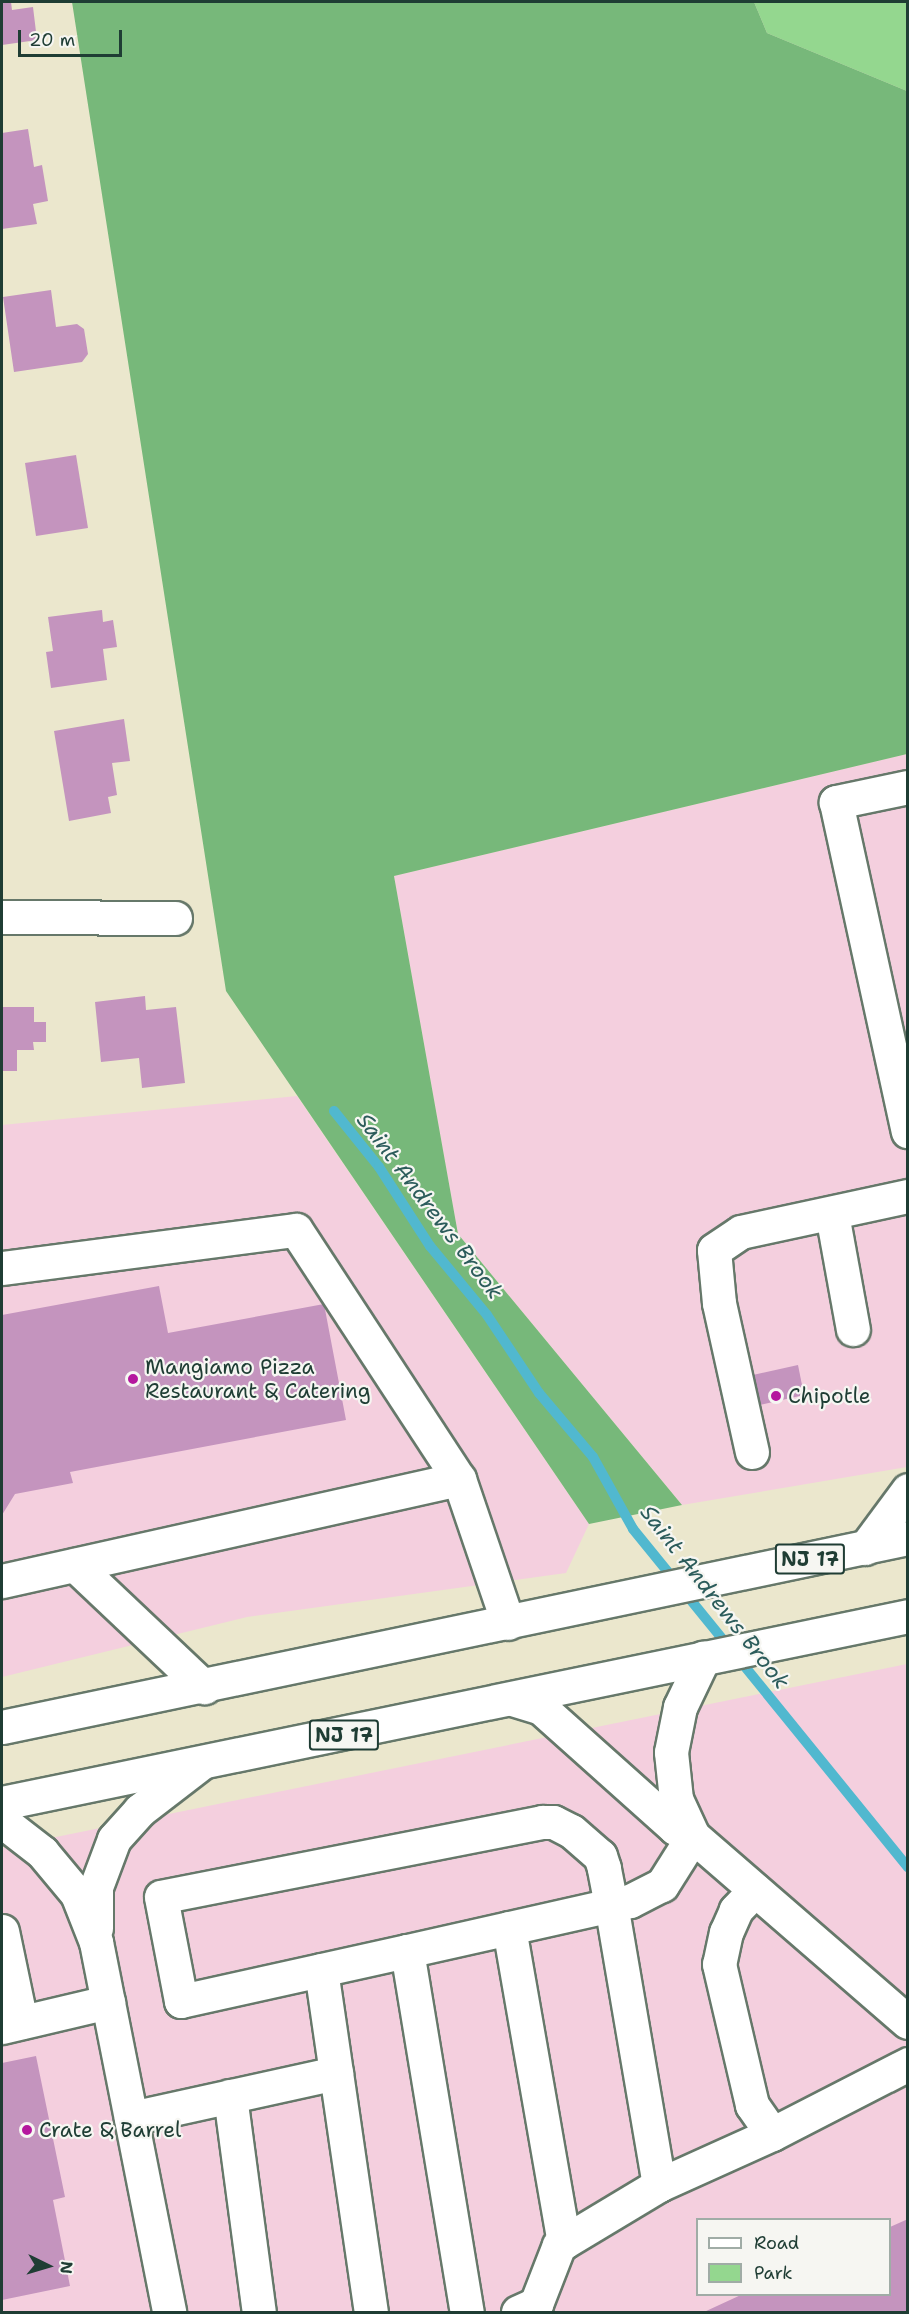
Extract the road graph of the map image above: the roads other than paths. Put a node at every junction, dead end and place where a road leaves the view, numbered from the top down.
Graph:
1 (908, 787) edge
2 (2, 917) edge
3 (175, 918) dead end
4 (906, 1117) edge
5 (908, 1196) edge
6 (832, 1214) junction
7 (2, 1268) edge
8 (854, 1329) dead end
9 (752, 1452) dead end
10 (459, 1479) junction
11 (908, 1490) edge
12 (908, 1538) edge
13 (865, 1548) junction
14 (75, 1564) junction
15 (2, 1581) edge
16 (908, 1616) edge
17 (508, 1623) junction
18 (695, 1659) junction
19 (204, 1687) junction
20 (512, 1699) junction
21 (2, 1727) edge
22 (200, 1764) junction
23 (2, 1803) edge
24 (2, 1821) edge
25 (693, 1836) junction
26 (755, 1890) junction
27 (620, 1903) junction
28 (509, 1928) junction
29 (2, 1931) edge
30 (96, 1942) junction
31 (407, 1951) junction
32 (321, 1970) junction
33 (108, 2001) junction
34 (908, 2022) edge
35 (11, 2024) edge
36 (908, 2064) edge
37 (336, 2073) junction
38 (230, 2096) junction
39 (131, 2118) junction
40 (772, 2134) junction
41 (659, 2185) junction
42 (564, 2242) junction
43 (169, 2313) edge
44 (259, 2313) edge
45 (371, 2313) edge
46 (467, 2313) edge
47 (518, 2313) edge

1 - 4 main road
2 - 3 main road
5 - 6 main road
6 - 8 main road
6 - 9 main road
7 - 10 main road
10 - 14 main road
10 - 17 main road
11 - 13 main road
12 - 13 main road, NJ 17
13 - 17 main road, NJ 17
14 - 15 main road
14 - 19 main road
16 - 18 main road, NJ 17
17 - 19 main road, NJ 17
18 - 20 main road, NJ 17
18 - 25 main road
19 - 21 main road, NJ 17
20 - 22 main road, NJ 17
20 - 25 main road
22 - 23 main road, NJ 17
22 - 30 main road
24 - 30 main road
25 - 26 main road
25 - 27 main road
26 - 34 main road
26 - 40 main road
27 - 28 main road
27 - 32 main road
27 - 41 main road
28 - 31 main road
28 - 42 main road
29 - 35 main road
30 - 33 main road
31 - 32 main road
31 - 46 main road
32 - 37 main road
33 - 35 main road
33 - 39 main road
36 - 40 main road
37 - 38 main road
37 - 45 main road
38 - 39 main road
38 - 44 main road
39 - 43 main road
40 - 41 main road
41 - 42 main road
42 - 47 main road

